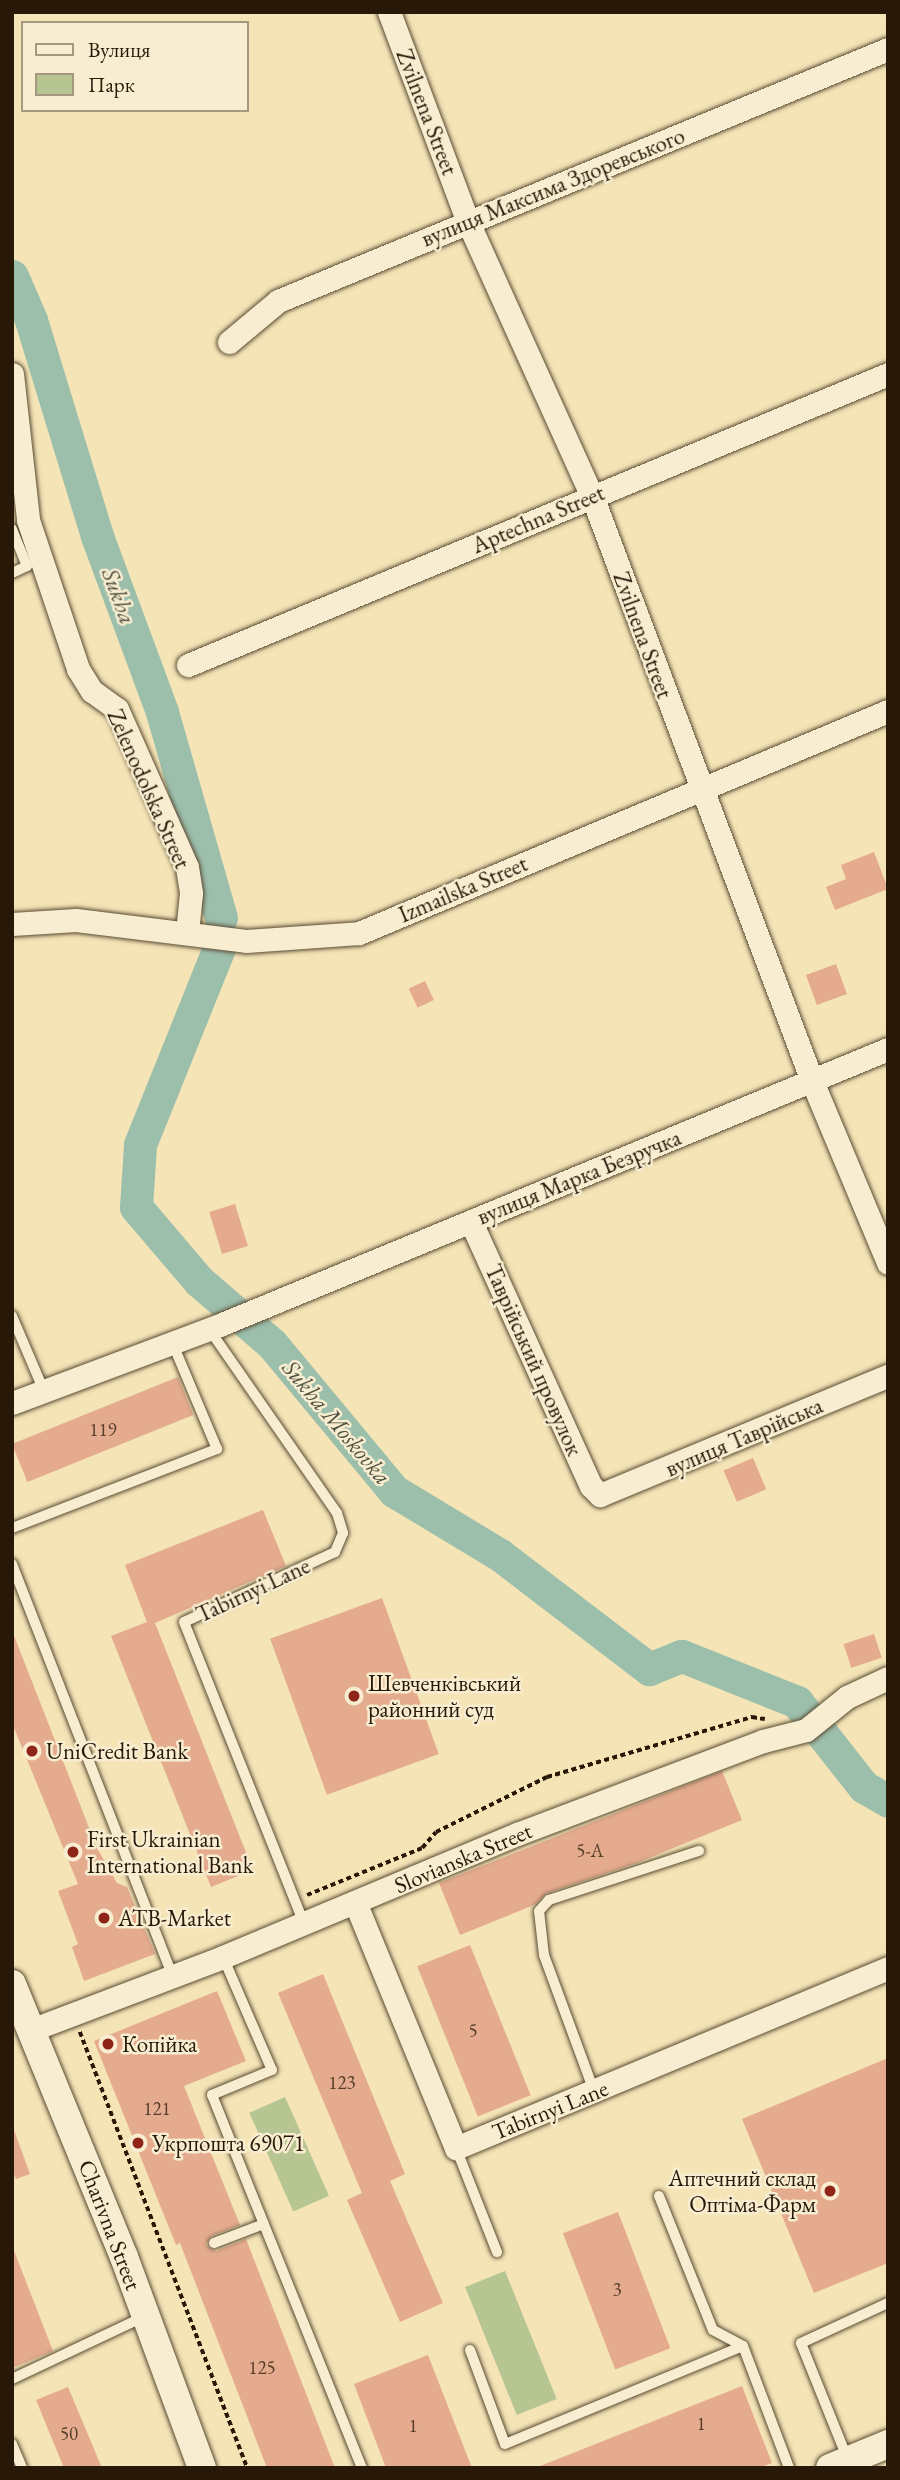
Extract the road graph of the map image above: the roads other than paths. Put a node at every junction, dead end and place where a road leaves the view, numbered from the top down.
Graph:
1 (389, 12) edge
2 (888, 49) edge
3 (468, 222) junction
4 (229, 342) dead end
5 (12, 374) edge
6 (888, 374) edge
7 (592, 496) junction
8 (12, 529) edge
9 (34, 563) junction
10 (12, 573) edge
11 (188, 665) dead end
12 (888, 711) edge
13 (700, 789) junction
14 (12, 924) edge
15 (187, 933) junction
16 (888, 1049) edge
17 (812, 1081) junction
18 (471, 1222) junction
19 (888, 1263) edge
20 (12, 1316) edge
21 (215, 1326) junction
22 (172, 1342) junction
23 (888, 1376) edge
24 (44, 1391) junction
25 (12, 1403) edge
26 (600, 1495) joint
27 (12, 1528) edge
28 (12, 1564) edge
29 (888, 1678) edge
30 (699, 1851) dead end
31 (355, 1902) junction
32 (304, 1923) junction
33 (223, 1957) junction
34 (888, 1968) edge
35 (173, 1976) junction
36 (12, 1984) edge
37 (31, 2030) junction
38 (594, 2092) junction
39 (456, 2148) junction
40 (659, 2196) dead end
41 (264, 2224) junction
42 (214, 2243) dead end
43 (497, 2252) dead end
44 (888, 2303) edge
45 (145, 2316) junction
46 (743, 2346) junction
47 (470, 2350) dead end
48 (12, 2379) edge
49 (12, 2444) edge
50 (888, 2444) edge
51 (839, 2464) edge
52 (22, 2468) edge
53 (202, 2468) edge
54 (362, 2468) edge
55 (789, 2468) edge

1 - 3 street, Zvilnena Street
2 - 3 street, вулиця Максима Здоревського
3 - 4 street, вулиця Максима Здоревського
3 - 7 street, Zvilnena Street
5 - 9 street, Zelenodolska Street
6 - 7 street, Aptechna Street
7 - 11 street, Aptechna Street
7 - 13 street, Zvilnena Street
8 - 9 lane
9 - 10 lane
9 - 15 street, Zelenodolska Street
12 - 13 street, Izmailska Street
13 - 15 street, Izmailska Street
13 - 17 street, Zvilnena Street
14 - 15 street, Izmailska Street
16 - 17 street, вулиця Марка Безручка
17 - 18 street, вулиця Марка Безручка
17 - 19 street, Zvilnena Street
18 - 21 street, вулиця Марка Безручка
18 - 26 street, Таврійський провулок
20 - 24 lane
21 - 22 street
21 - 32 lane, Tabirnyi Lane
22 - 24 street
22 - 27 lane
23 - 26 street, вулиця Таврійська
24 - 25 street
28 - 35 lane
29 - 31 street, Slovianska Street
30 - 38 lane
31 - 32 street, Slovianska Street
31 - 39 street
32 - 33 street, Slovianska Street
33 - 35 street, Slovianska Street
33 - 41 lane
34 - 38 street, Tabirnyi Lane
35 - 37 street, Slovianska Street
36 - 37 street, Charivna Street
37 - 45 street, Charivna Street
38 - 39 street, Tabirnyi Lane
39 - 43 lane
40 - 46 lane
41 - 42 lane
41 - 54 lane
44 - 51 lane
45 - 48 lane
45 - 53 street, Charivna Street
46 - 47 lane
46 - 55 lane
49 - 52 lane
50 - 51 street

